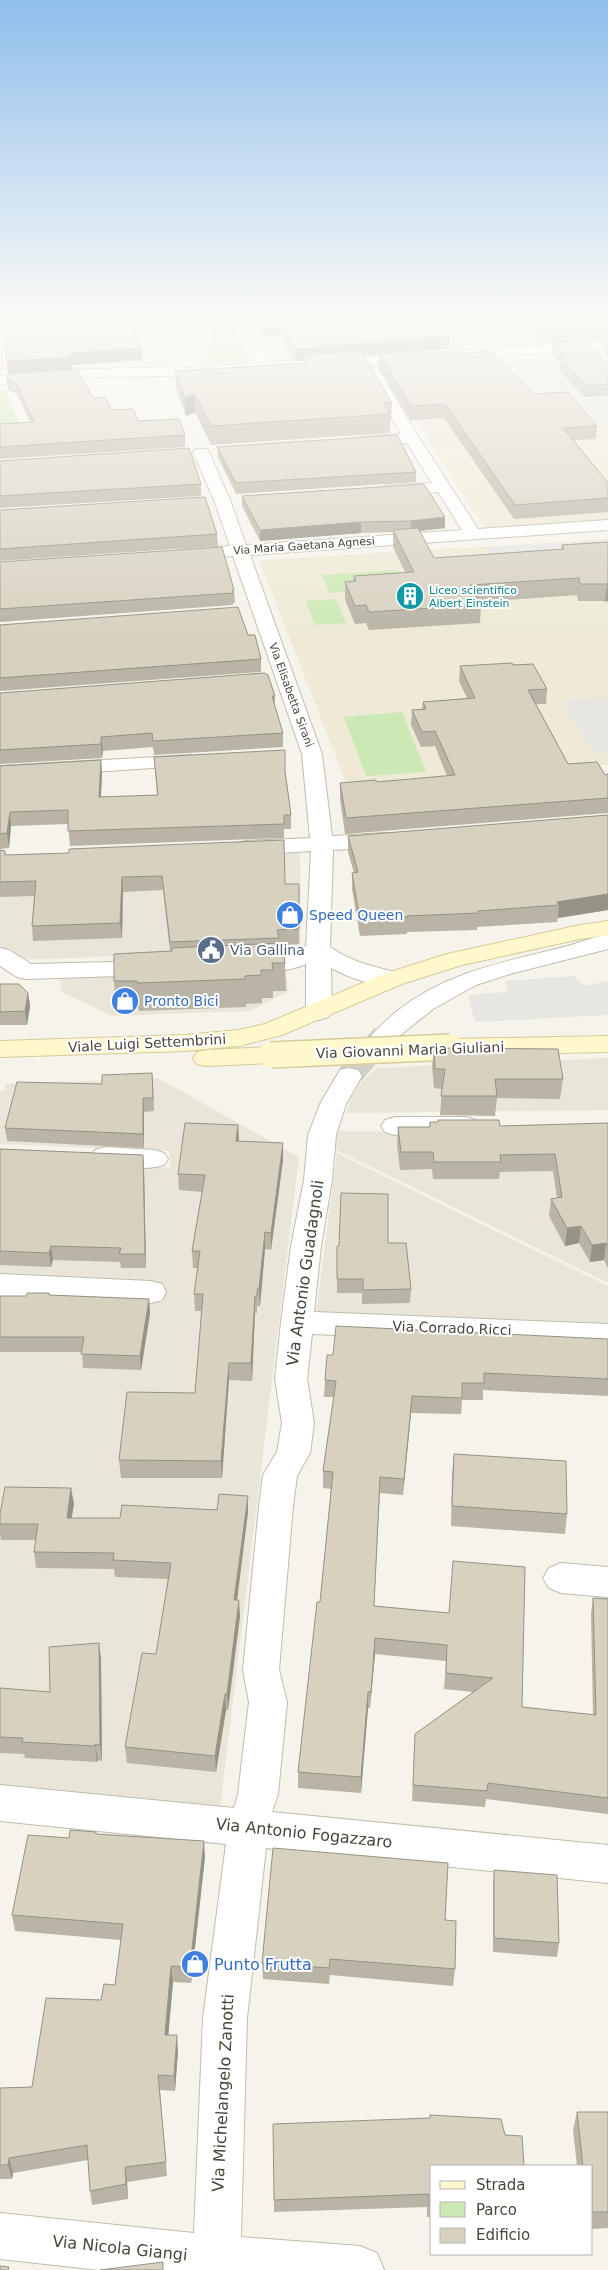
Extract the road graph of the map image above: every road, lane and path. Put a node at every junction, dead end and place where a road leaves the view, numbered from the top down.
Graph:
1 (403, 424) edge
2 (411, 438) junction
3 (344, 443) edge
4 (220, 451) edge
5 (201, 452) junction
6 (182, 454) edge
7 (442, 487) junction
8 (373, 491) edge
9 (608, 525) edge
10 (473, 534) junction
11 (240, 550) junction
12 (173, 555) edge
13 (215, 760) edge
14 (0, 772) edge
15 (411, 838) edge
16 (322, 845) junction
17 (224, 849) edge
18 (608, 928) edge
19 (608, 941) edge
20 (318, 950) junction
21 (0, 955) edge
22 (222, 965) edge
23 (173, 967) edge
24 (393, 978) junction
25 (319, 1012) junction
26 (384, 1036) tunnel mouth
27 (608, 1044) edge
28 (0, 1049) edge
29 (211, 1058) joint
30 (0, 1068) edge
31 (349, 1076) tunnel mouth
32 (396, 1126) edge
33 (492, 1126) edge
34 (77, 1155) edge
35 (154, 1159) dead end
36 (0, 1286) edge
37 (151, 1292) dead end
38 (296, 1322) junction
39 (608, 1334) edge
40 (561, 1578) dead end
41 (608, 1582) edge
42 (0, 1803) edge
43 (248, 1827) junction
44 (608, 1864) edge
45 (0, 2236) edge
46 (215, 2264) edge
47 (360, 2270) edge

1 - 2 street
2 - 3 street
2 - 7 street
4 - 5 street
5 - 6 street
5 - 11 street, Via Elisabetta Sirani
7 - 8 street
7 - 10 street
9 - 10 street, Via Maria Gaetana Agnesi
10 - 11 street, Via Maria Gaetana Agnesi
11 - 12 street, Via Maria Gaetana Agnesi
11 - 16 street, Via Elisabetta Sirani
13 - 14 street
15 - 16 street
16 - 17 street
16 - 20 street, Via Elisabetta Sirani
18 - 24 main road
19 - 26 street
20 - 22 street
20 - 24 street
20 - 25 street, Via Elisabetta Sirani
21 - 23 street
24 - 25 main road
25 - 28 main road, Viale Luigi Settembrini
27 - 29 main road, Via Giovanni Maria Giuliani, bridge
29 - 30 main road, Viale Luigi Settembrini
31 - 38 street, Via Antonio Guadagnoli
32 - 33 street
34 - 35 street
36 - 37 street
38 - 39 street, Via Corrado Ricci
38 - 43 street, Via Antonio Guadagnoli
40 - 41 street
42 - 43 street, Via Antonio Fogazzaro
43 - 44 street, Via Antonio Fogazzaro
43 - 46 street, Via Michelangelo Zanotti
45 - 46 street, Via Nicola Giangi
46 - 47 street, Via Nicola Giangi

